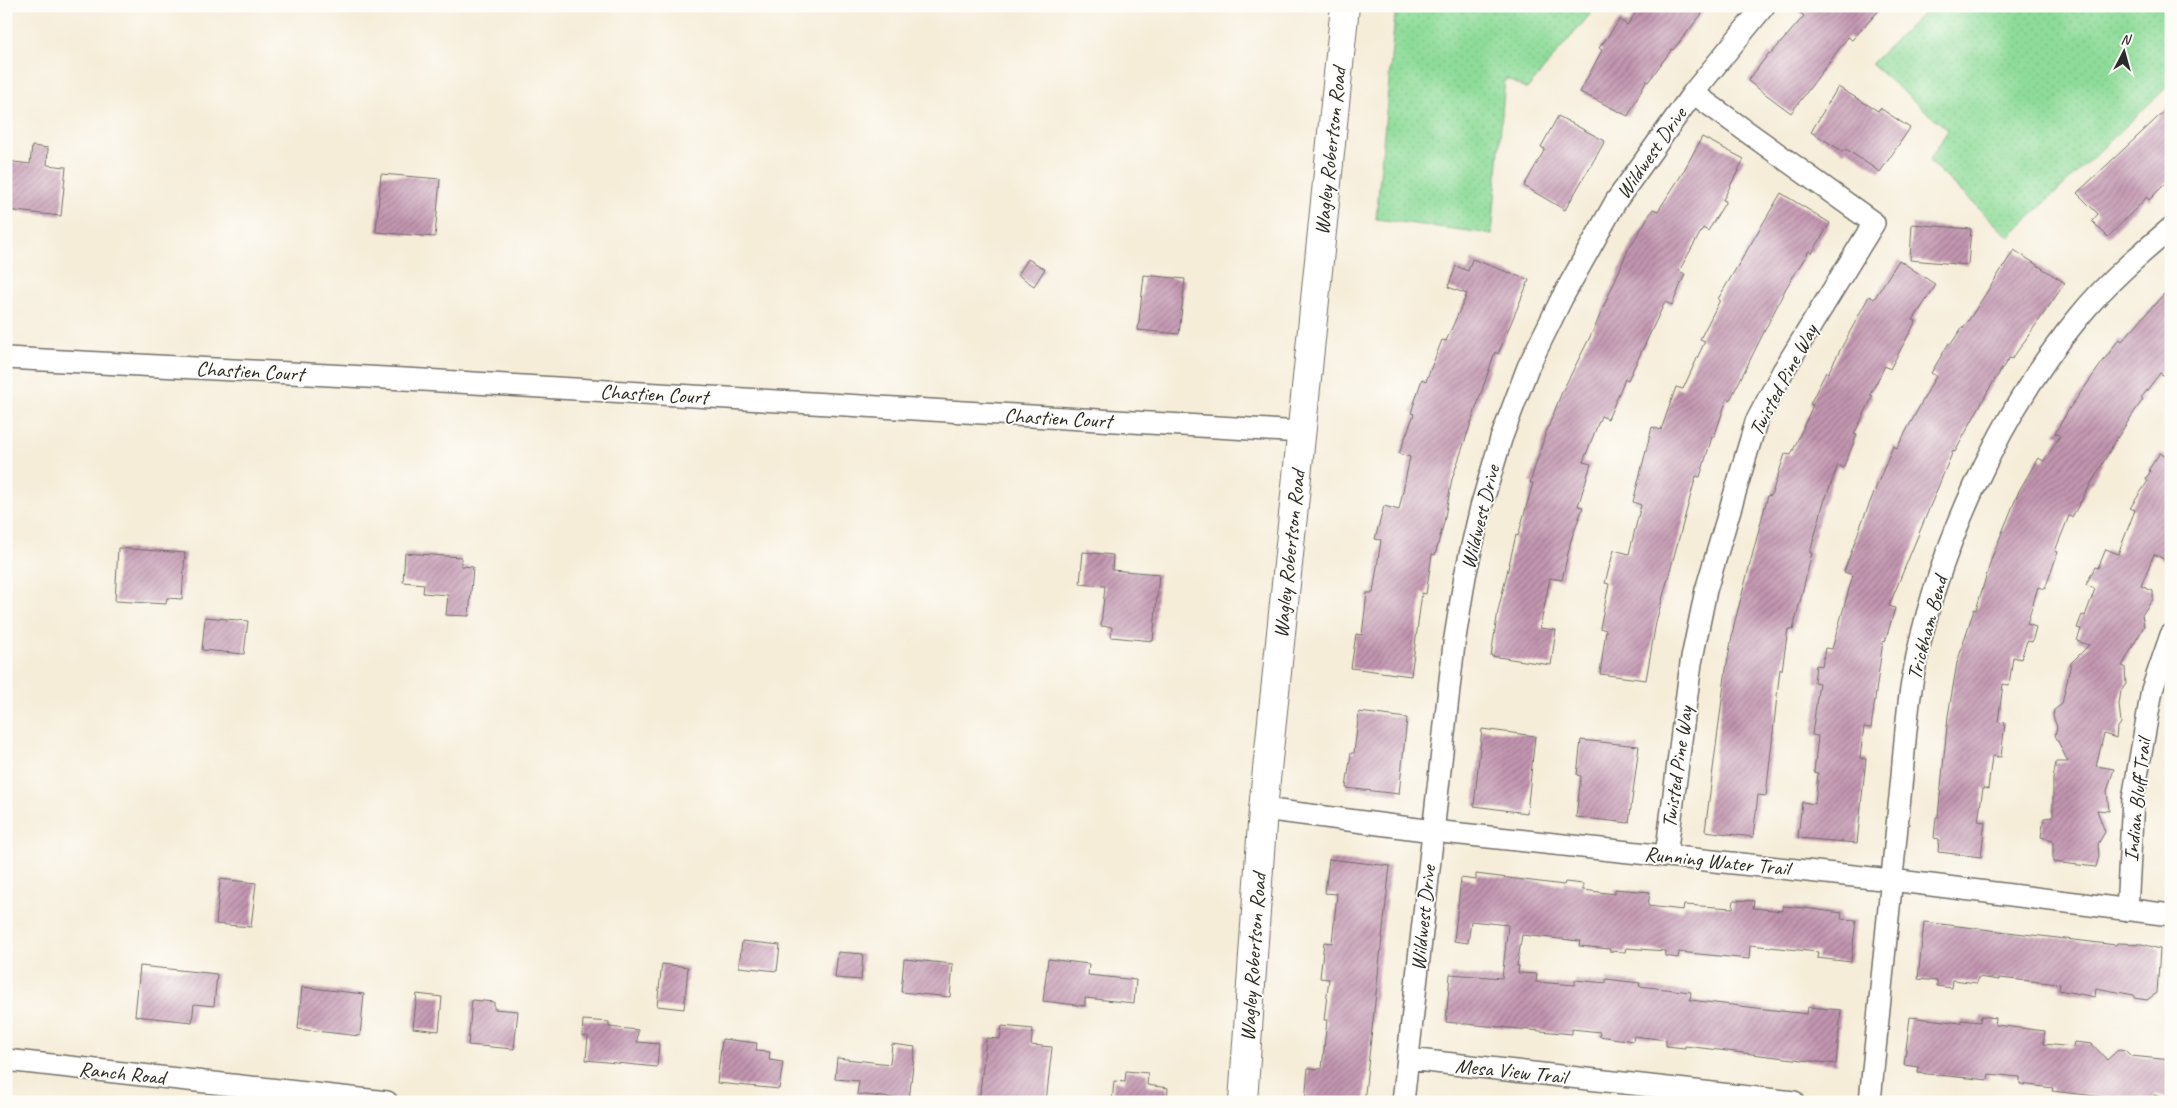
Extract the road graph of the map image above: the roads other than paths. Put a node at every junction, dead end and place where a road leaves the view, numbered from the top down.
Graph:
1 (1345, 6) edge
2 (1764, 6) edge
3 (1693, 93) junction
4 (2171, 228) edge
5 (6, 358) edge
6 (1302, 432) junction
7 (2171, 635) edge
8 (1263, 809) junction
9 (1433, 831) junction
10 (1666, 856) junction
11 (1891, 880) junction
12 (2127, 910) junction
13 (2171, 915) edge
14 (1408, 1059) junction
15 (6, 1060) edge
16 (387, 1102) edge
17 (1243, 1102) edge
18 (1403, 1102) edge
19 (1794, 1102) edge
20 (1870, 1102) edge

1 - 6 street, Wagley Robertson Road
2 - 3 street, Wildwest Drive
3 - 9 street, Wildwest Drive
3 - 10 street, Twisted Pine Way
4 - 11 street, Trickham Bend
5 - 6 street, Chastien Court
6 - 8 street, Wagley Robertson Road
7 - 12 street, Indian Bluff Trail
8 - 9 street, Running Water Trail
8 - 17 street, Wagley Robertson Road
9 - 10 street, Running Water Trail
9 - 14 street, Wildwest Drive
10 - 11 street, Running Water Trail
11 - 12 street, Running Water Trail
11 - 20 street, Trickham Bend
12 - 13 street, Running Water Trail
14 - 18 street, Wildwest Drive
14 - 19 street, Mesa View Trail
15 - 16 street, Ranch Road

